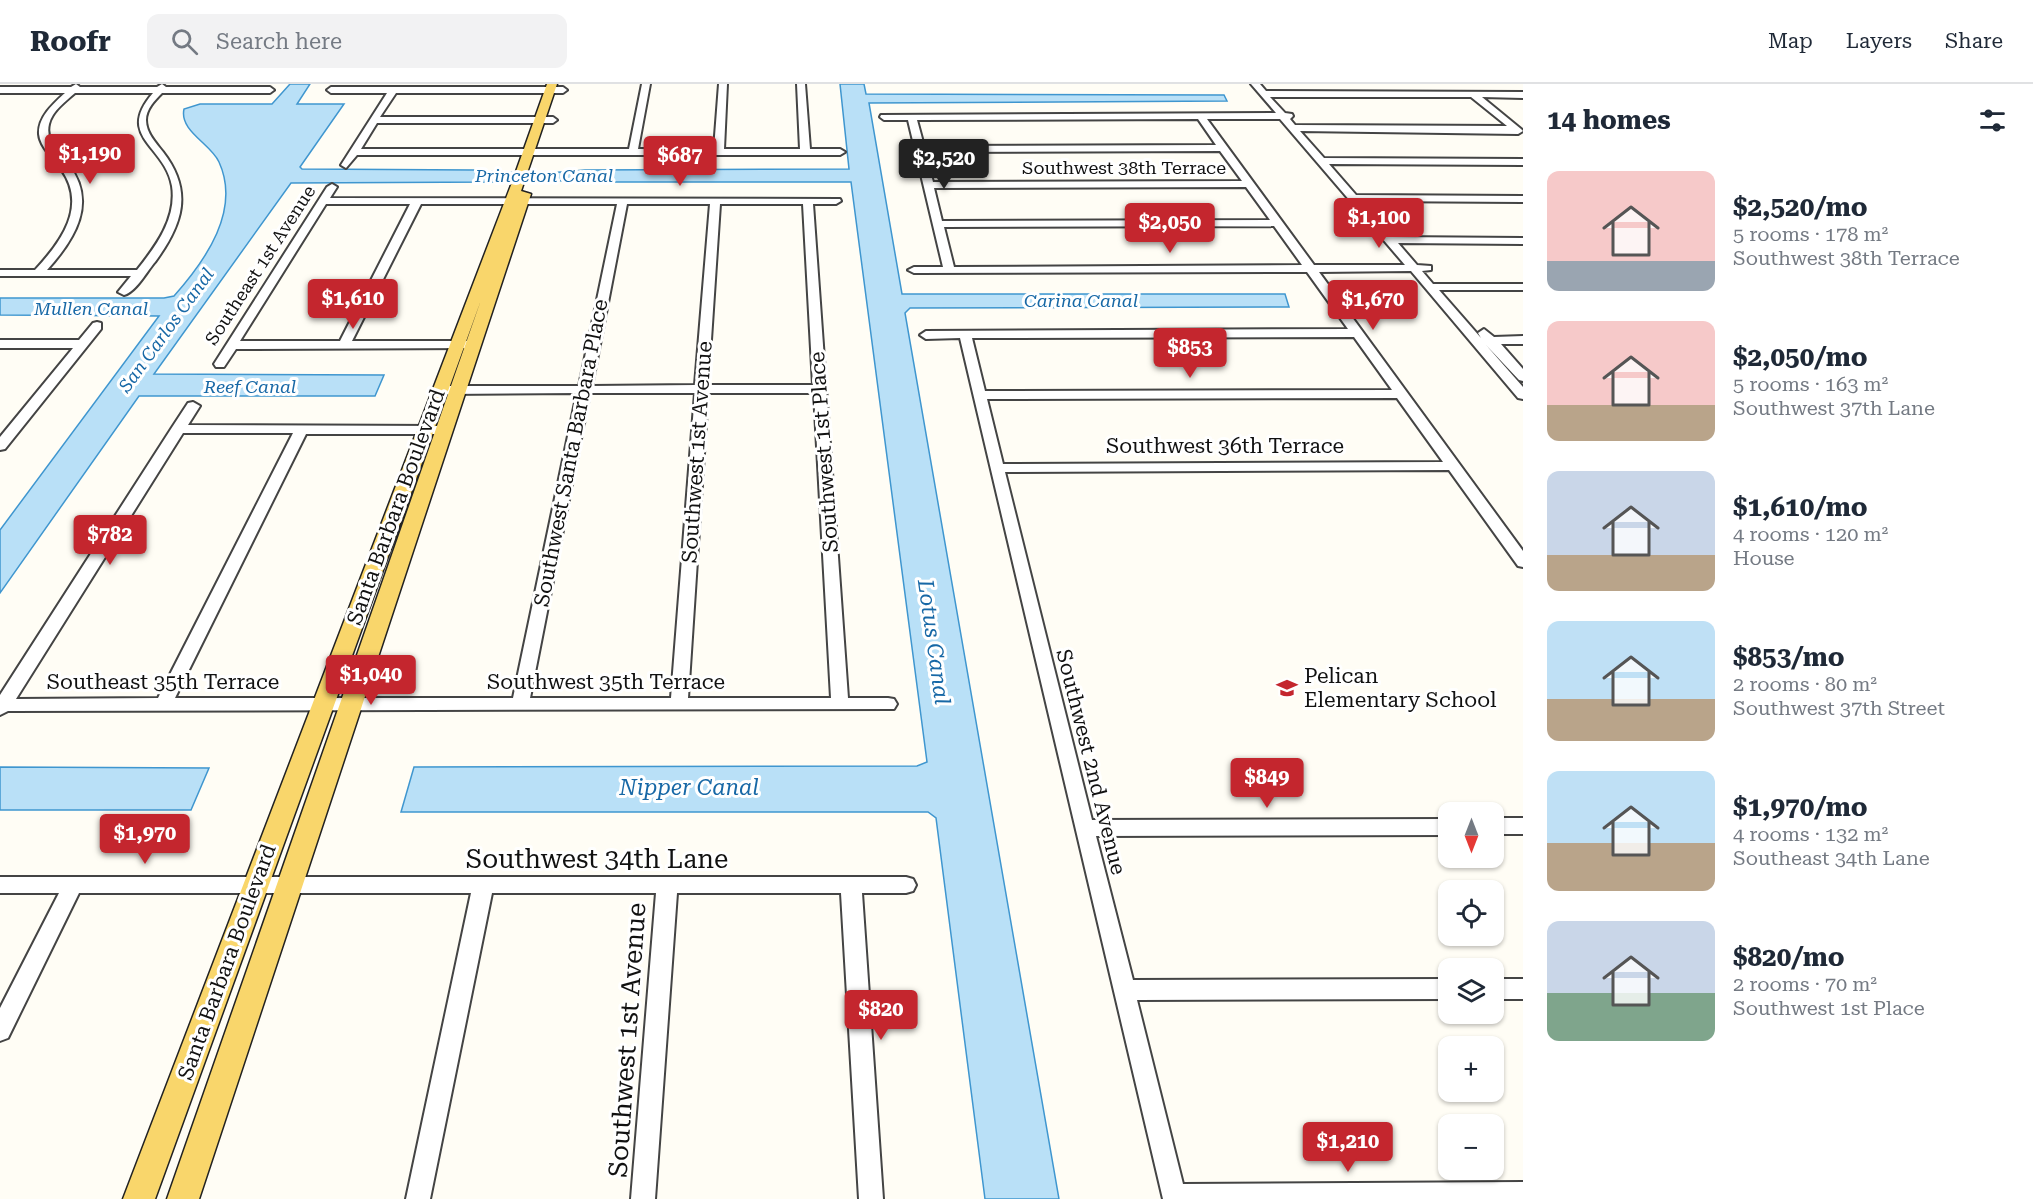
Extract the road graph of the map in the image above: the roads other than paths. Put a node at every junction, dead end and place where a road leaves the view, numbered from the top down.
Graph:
1 (646, 84) edge
2 (723, 84) edge
3 (801, 84) edge
4 (1255, 84) edge
5 (76, 87) edge
6 (162, 87) edge
7 (248, 87) edge
8 (551, 87) edge
9 (564, 87) edge
10 (0, 90) edge
11 (270, 90) dead end
12 (331, 90) dead end
13 (393, 90) junction
14 (1270, 93) edge
15 (1482, 96) junction
16 (1523, 96) edge
17 (1200, 116) junction
18 (1288, 116) junction
19 (884, 117) dead end
20 (912, 117) junction
21 (375, 120) junction
22 (539, 120) junction
23 (553, 120) junction
24 (1299, 128) junction
25 (1519, 132) edge
26 (1223, 148) junction
27 (920, 149) junction
28 (354, 152) junction
29 (534, 152) junction
30 (633, 152) junction
31 (719, 152) junction
32 (805, 152) junction
33 (840, 152) dead end
34 (1328, 161) junction
35 (1523, 162) edge
36 (346, 165) dead end
37 (523, 184) junction
38 (1248, 184) junction
39 (928, 185) junction
40 (333, 187) dead end
41 (1354, 198) junction
42 (1366, 198) junction
43 (1523, 199) edge
44 (324, 201) junction
45 (417, 201) junction
46 (623, 201) junction
47 (715, 201) junction
48 (808, 201) junction
49 (836, 201) dead end
50 (938, 224) junction
51 (1277, 224) junction
52 (1390, 240) junction
53 (1404, 240) junction
54 (1523, 241) edge
55 (1310, 268) junction
56 (1413, 268) junction
57 (1427, 268) junction
58 (949, 269) junction
59 (914, 270) dead end
60 (0, 273) edge
61 (38, 273) junction
62 (140, 273) junction
63 (1431, 287) junction
64 (1444, 287) junction
65 (1523, 287) edge
66 (124, 292) dead end
67 (97, 326) dead end
68 (1356, 333) junction
69 (926, 335) dead end
70 (965, 335) junction
71 (1491, 340) junction
72 (1523, 340) edge
73 (1476, 341) junction
74 (0, 344) edge
75 (82, 344) junction
76 (232, 345) junction
77 (344, 345) junction
78 (466, 345) junction
79 (220, 364) dead end
80 (1523, 377) edge
81 (702, 389) junction
82 (819, 389) junction
83 (450, 390) junction
84 (584, 390) junction
85 (1400, 394) junction
86 (979, 395) junction
87 (1523, 395) edge
88 (193, 406) dead end
89 (178, 429) junction
90 (301, 430) junction
91 (435, 430) junction
92 (0, 446) edge
93 (1452, 466) junction
94 (997, 468) junction
95 (404, 550) junction
96 (381, 551) junction
97 (1521, 558) edge
98 (164, 703) junction
99 (840, 703) junction
100 (680, 704) junction
101 (888, 704) dead end
102 (323, 705) junction
103 (350, 705) junction
104 (520, 705) junction
105 (1, 707) edge
106 (1504, 826) edge
107 (1523, 826) edge
108 (1438, 827) edge
109 (1084, 828) junction
110 (0, 885) edge
111 (73, 885) junction
112 (256, 885) junction
113 (289, 885) junction
114 (851, 885) junction
115 (906, 885) dead end
116 (483, 886) junction
117 (667, 886) junction
118 (1523, 988) edge
119 (1438, 989) edge
120 (1504, 989) edge
121 (1124, 990) junction
122 (0, 1031) edge
123 (1523, 1194) edge
124 (1175, 1197) edge
125 (139, 1199) edge
126 (183, 1199) edge
127 (418, 1199) edge
128 (643, 1199) edge
129 (871, 1199) edge

1 - 30 street
2 - 31 street
3 - 32 street
4 - 14 street
5 - 6 street
5 - 10 street
5 - 61 street
6 - 7 street
6 - 62 street
7 - 11 street
8 - 9 street
8 - 13 street
8 - 22 main road, Santa Barbara Boulevard
9 - 23 main road, Santa Barbara Boulevard
12 - 13 street
13 - 21 street
14 - 15 street
14 - 18 street
15 - 16 street
15 - 25 street
17 - 18 street
17 - 20 street
17 - 26 street
18 - 24 street
19 - 20 street
20 - 27 street
21 - 22 street
21 - 28 street
22 - 23 street
22 - 29 main road, Santa Barbara Boulevard
23 - 29 main road, Santa Barbara Boulevard
24 - 25 street
24 - 34 street
26 - 27 street
26 - 38 street
27 - 39 street
28 - 29 street
28 - 36 street
29 - 30 street
29 - 37 main road, Santa Barbara Boulevard
30 - 31 street
31 - 32 street
32 - 33 street
34 - 35 street
34 - 41 street
34 - 42 street
37 - 45 street
37 - 46 street
37 - 78 main road, Santa Barbara Boulevard
38 - 39 street, Southwest 38th Terrace
38 - 51 street
39 - 50 street
40 - 44 street, Southeast 1st Avenue
41 - 42 street
41 - 52 street
42 - 43 street
42 - 53 street
44 - 45 street
44 - 76 street, Southeast 1st Avenue
45 - 77 street
46 - 47 street
46 - 84 street, Southwest Santa Barbara Place
47 - 48 street
47 - 81 street, Southwest 1st Avenue
48 - 49 street
48 - 82 street, Southwest 1st Place
50 - 51 street
50 - 58 street
51 - 55 street
52 - 53 street
52 - 56 street
53 - 54 street
53 - 57 street
55 - 56 street
55 - 58 street
55 - 68 street
56 - 57 street
56 - 63 street
57 - 64 street
58 - 59 street
60 - 61 street
61 - 62 street
62 - 66 street
63 - 64 street
63 - 73 street
64 - 65 street
64 - 71 street
67 - 75 street
68 - 70 street
68 - 85 street
69 - 70 street
70 - 86 street, Southwest 2nd Avenue
71 - 72 street
71 - 73 street
71 - 80 street
73 - 87 street
74 - 75 street
75 - 92 street
76 - 77 street
76 - 79 street, Southeast 1st Avenue
77 - 78 street
78 - 83 main road, Santa Barbara Boulevard
81 - 82 street
81 - 84 street
81 - 100 street, Southwest 1st Avenue
82 - 99 street, Southwest 1st Place
83 - 84 street
83 - 91 main road, Santa Barbara Boulevard
84 - 104 street, Southwest Santa Barbara Place
85 - 86 street
85 - 93 street
86 - 94 street, Southwest 2nd Avenue
88 - 89 street
89 - 90 street
89 - 105 street
90 - 91 street
90 - 98 street
91 - 95 main road, Santa Barbara Boulevard
91 - 96 main road, Santa Barbara Boulevard
93 - 94 street, Southwest 36th Terrace
93 - 97 street
94 - 109 street, Southwest 2nd Avenue
95 - 96 main road
95 - 103 main road, Santa Barbara Boulevard
96 - 102 main road, Santa Barbara Boulevard
98 - 102 street, Southeast 35th Terrace
98 - 105 street, Southeast 35th Terrace
99 - 100 street, Southwest 35th Terrace
99 - 101 street, Southwest 35th Terrace
100 - 104 street, Southwest 35th Terrace
102 - 103 street, Southwest 35th Terrace
102 - 112 main road, Santa Barbara Boulevard
103 - 104 street, Southwest 35th Terrace
103 - 113 main road, Santa Barbara Boulevard
106 - 107 street
108 - 109 street
109 - 121 street, Southwest 2nd Avenue
110 - 111 street, Southwest 34th Lane
111 - 112 street, Southwest 34th Lane
111 - 122 street
112 - 113 street, Southwest 34th Lane
112 - 125 main road, Santa Barbara Boulevard
113 - 116 street, Southwest 34th Lane
113 - 126 main road, Santa Barbara Boulevard
114 - 115 street, Southwest 34th Lane
114 - 117 street, Southwest 34th Lane
114 - 129 street
116 - 117 street, Southwest 34th Lane
116 - 127 street
117 - 128 street, Southwest 1st Avenue
118 - 120 street
119 - 121 street
121 - 124 street, Southwest 2nd Avenue
123 - 124 street

